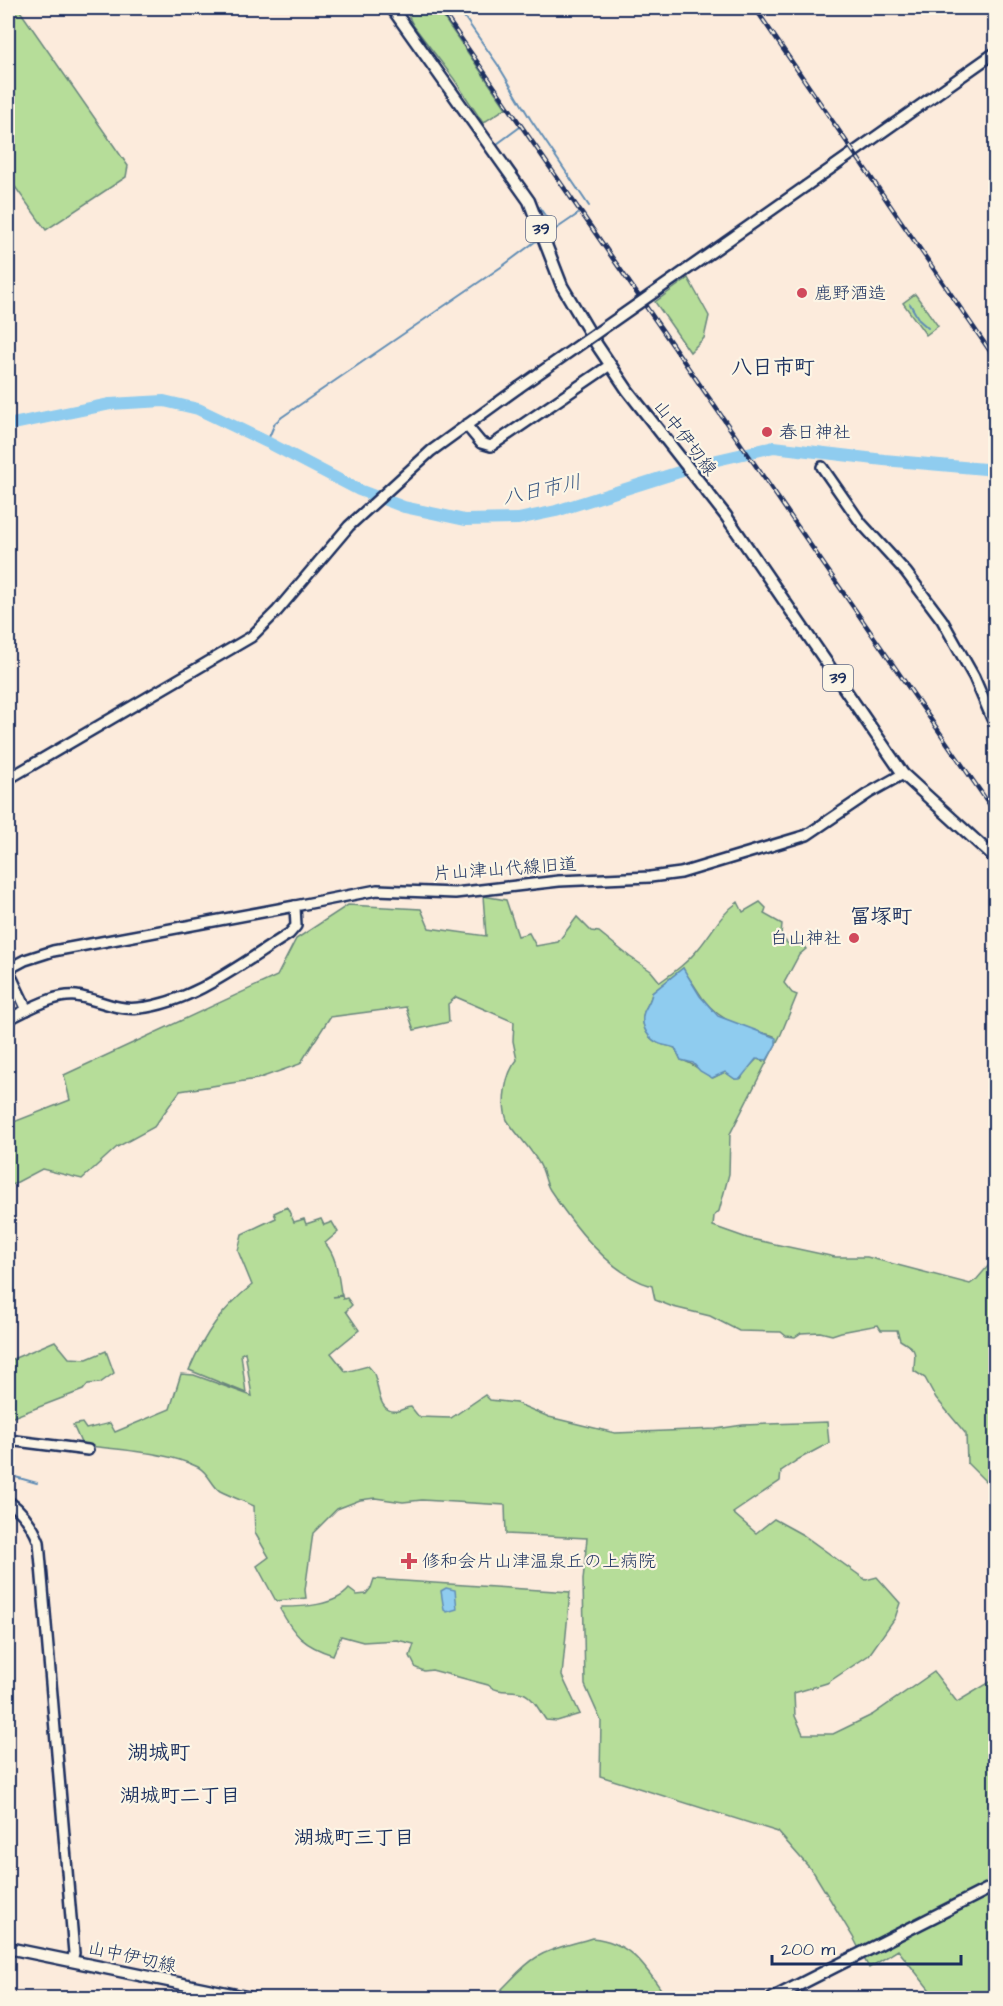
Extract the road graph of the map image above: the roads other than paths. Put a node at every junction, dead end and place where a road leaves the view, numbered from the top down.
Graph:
1 (392, 8) edge
2 (996, 52) edge
3 (610, 365) junction
4 (466, 425) junction
5 (822, 467) dead end
6 (993, 716) edge
7 (996, 728) edge
8 (903, 774) junction
9 (8, 779) edge
10 (996, 859) edge
11 (295, 906) junction
12 (8, 970) edge
13 (27, 1010) junction
14 (8, 1018) edge
15 (8, 1440) edge
16 (88, 1450) dead end
17 (8, 1502) edge
18 (996, 1885) edge
19 (8, 1948) edge
20 (72, 1961) junction
21 (250, 1998) edge
22 (773, 1998) edge

1 - 3 main road, 山中伊切線 / 39
2 - 4 street, bridge
3 - 4 street
3 - 8 main road, 山中伊切線 / 39
4 - 9 street
5 - 6 street
6 - 7 street
8 - 10 main road, 山中伊切線 / 39
8 - 11 street, 片山津山代線旧道
11 - 12 street, 片山津山代線旧道
11 - 13 street
12 - 13 street
13 - 14 street
15 - 16 street
17 - 20 street
18 - 22 main road
19 - 20 main road, 山中伊切線
20 - 21 main road, 山中伊切線

